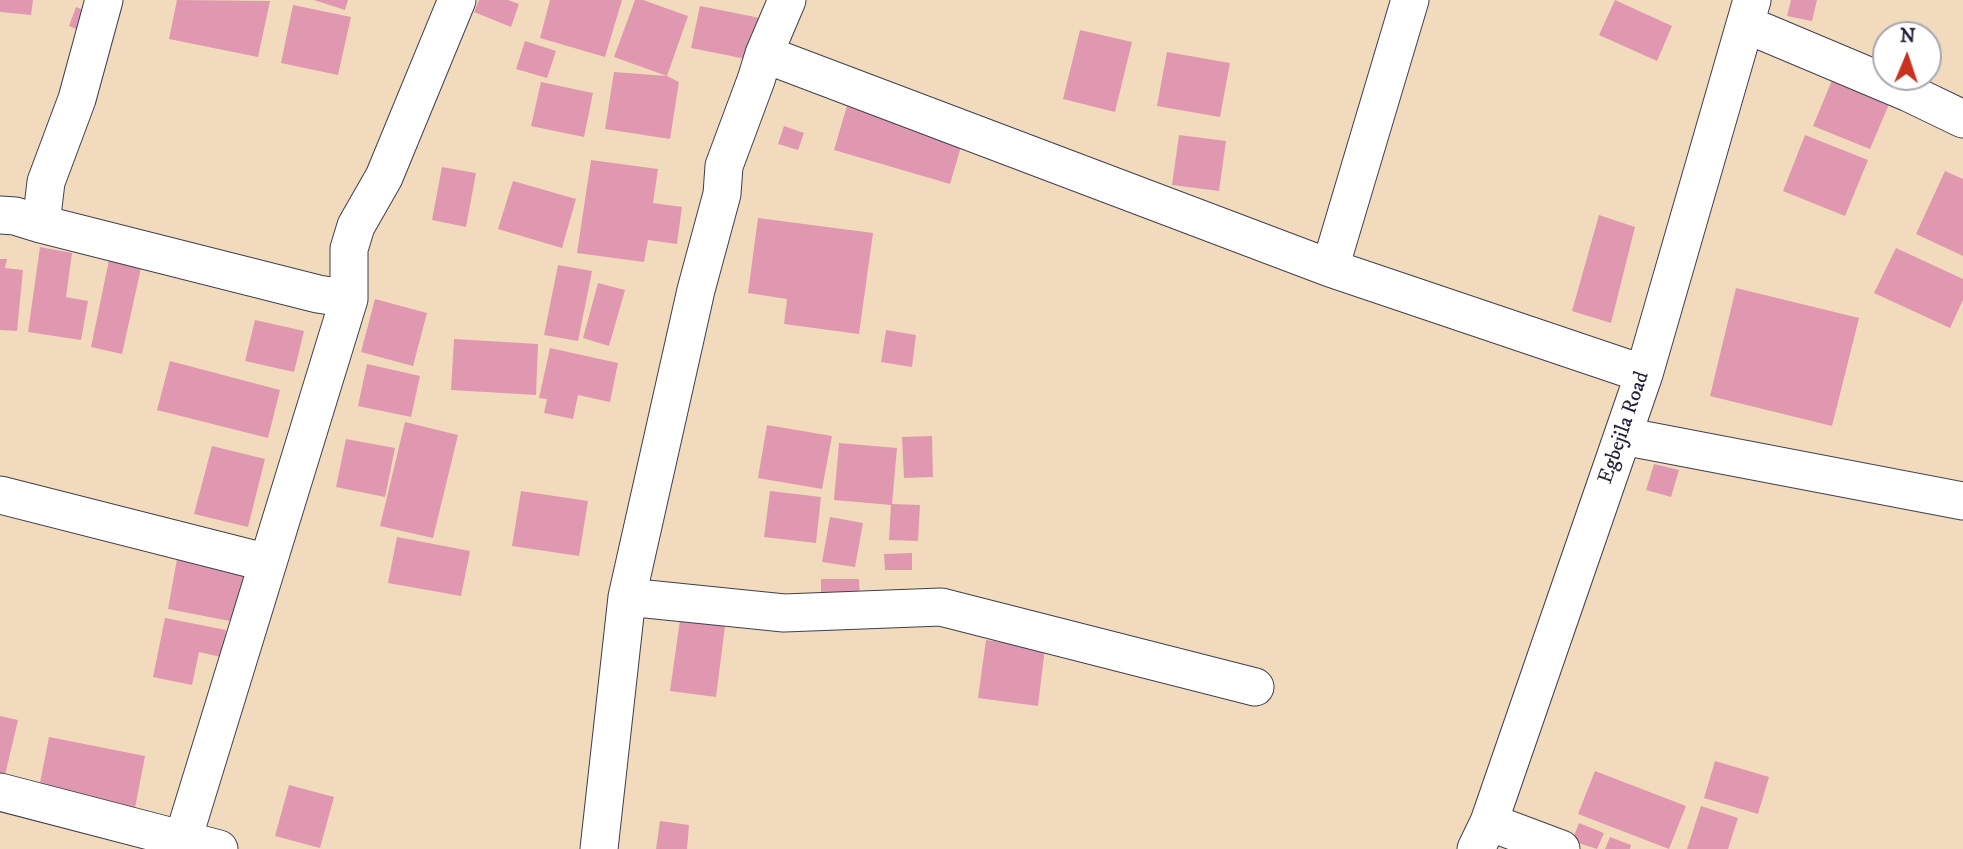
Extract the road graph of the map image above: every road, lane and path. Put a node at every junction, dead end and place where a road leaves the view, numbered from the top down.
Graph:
1 (104, 0) edge
2 (457, 0) edge
3 (787, 0) edge
4 (1410, 0) edge
5 (1748, 12) edge
6 (764, 54) junction
7 (1963, 119) edge
8 (0, 215) edge
9 (41, 225) junction
10 (1330, 268) junction
11 (349, 299) junction
12 (1644, 374) junction
13 (1623, 436) junction
14 (0, 495) edge
15 (1963, 501) edge
16 (268, 563) junction
17 (627, 597) junction
18 (1255, 687) dead end
19 (0, 792) edge
20 (1483, 835) edge
21 (182, 844) edge
22 (219, 849) edge
23 (598, 849) edge
24 (1561, 849) edge

1 - 9 street
2 - 11 street
3 - 6 street
4 - 10 street
5 - 7 street
5 - 12 street, Egbejila Road
6 - 10 street
6 - 17 street
8 - 9 street
9 - 11 street
10 - 12 street
11 - 16 street
12 - 13 street, Egbejila Road
13 - 15 street
13 - 20 street, Egbejila Road
14 - 16 street
16 - 21 street
17 - 18 street
17 - 23 street
19 - 21 street
20 - 24 street
21 - 22 street

